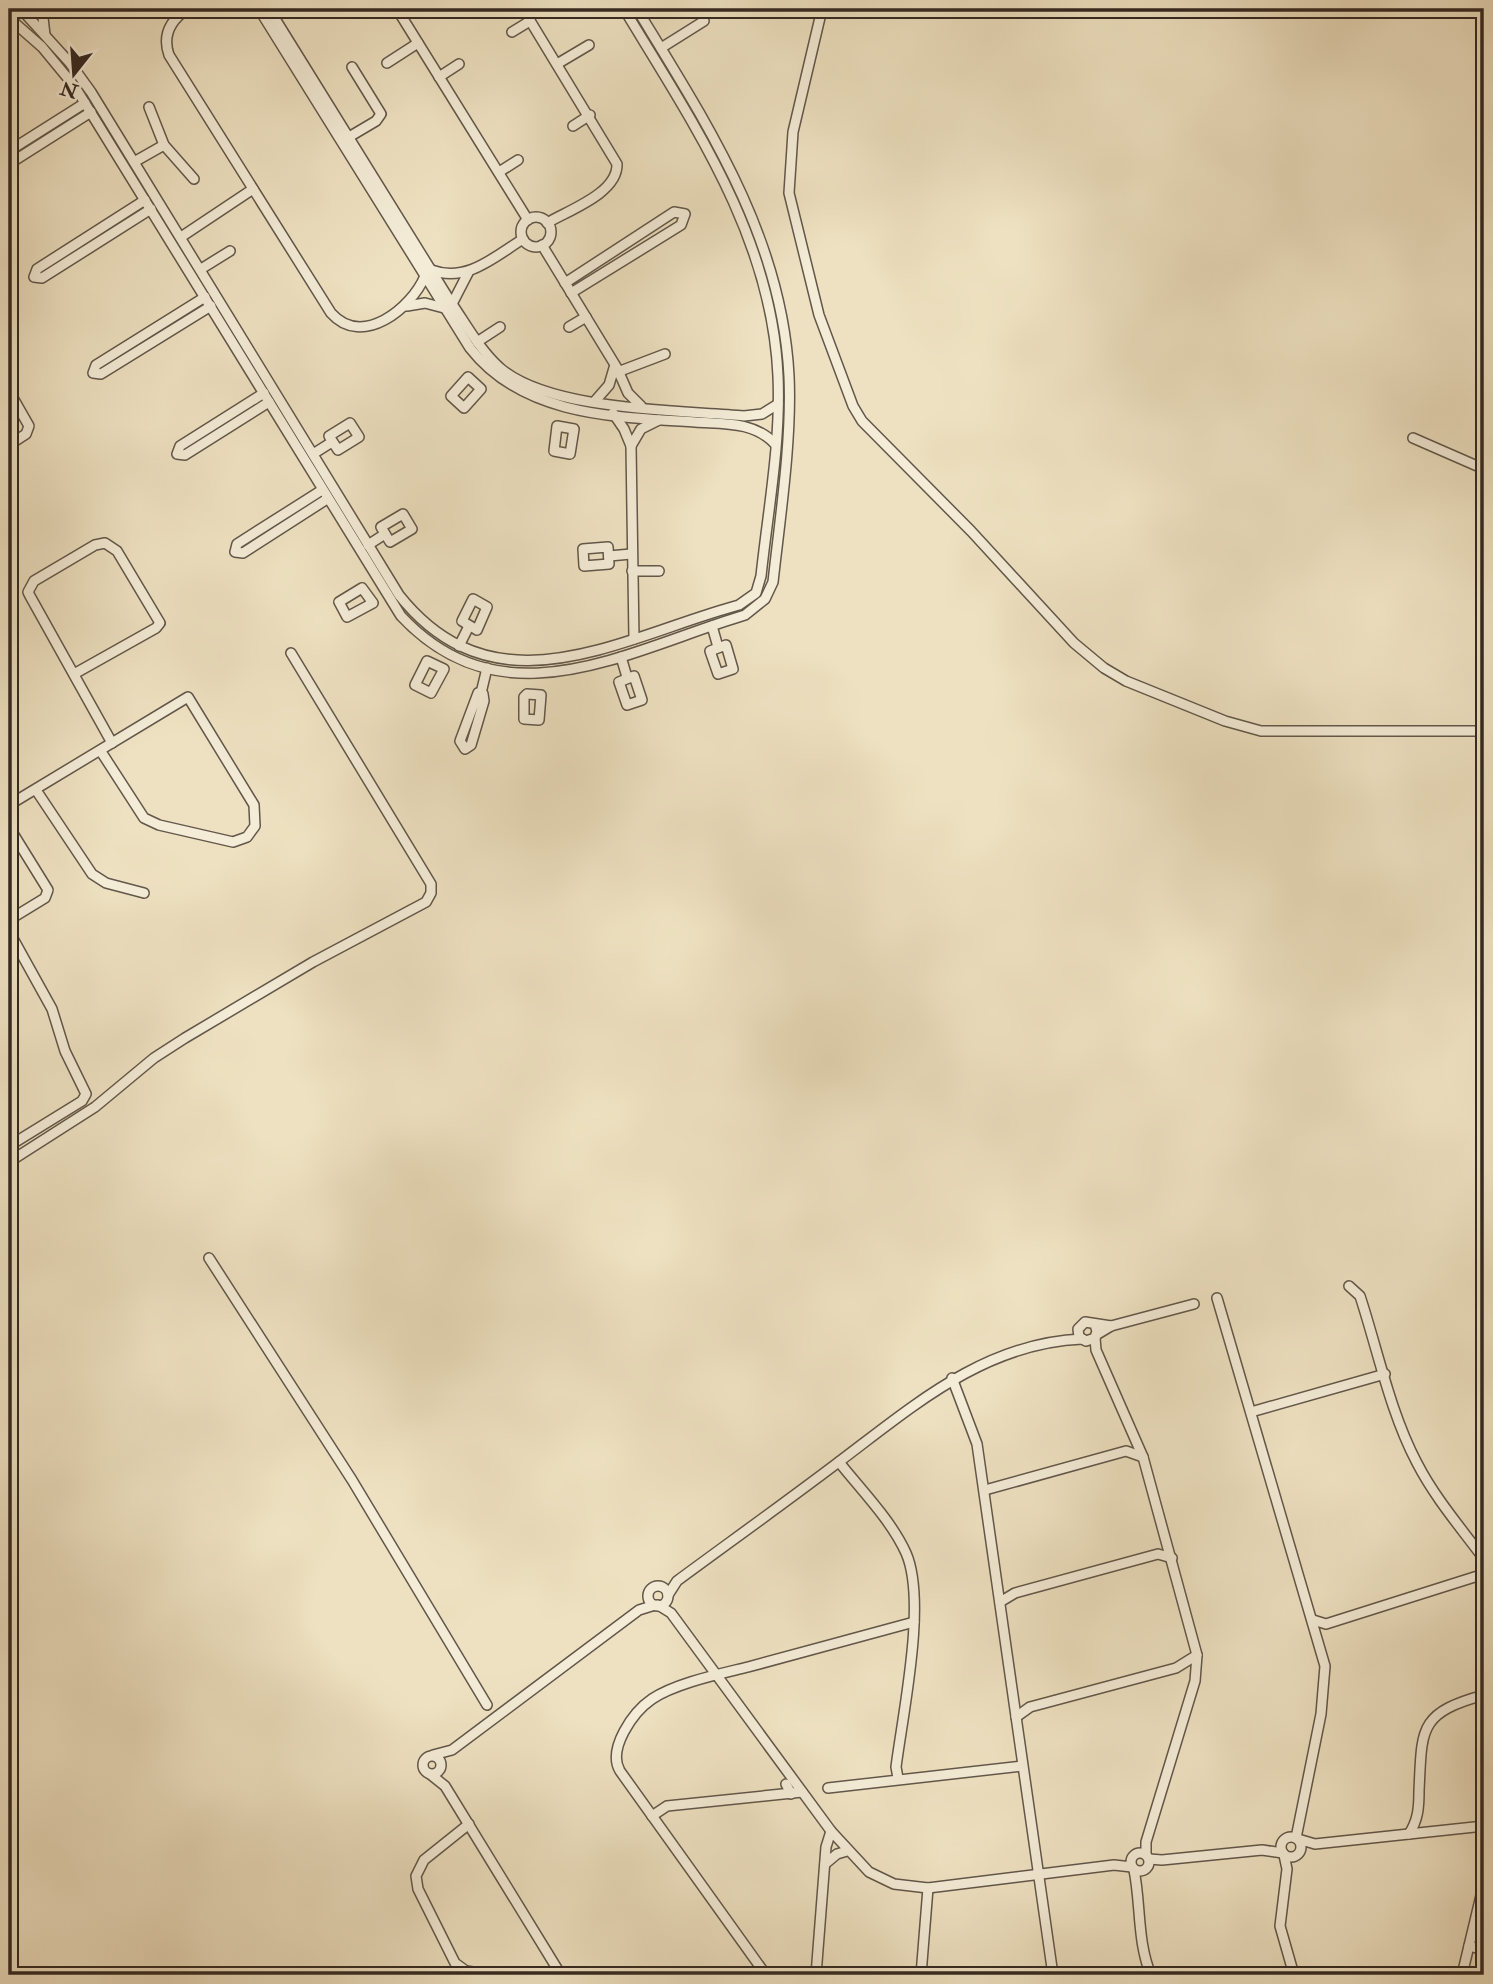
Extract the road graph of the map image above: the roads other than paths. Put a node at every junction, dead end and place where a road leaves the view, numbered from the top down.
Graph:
1 (21, 9) edge
2 (42, 9) edge
3 (187, 9) edge
4 (259, 9) edge
5 (269, 9) edge
6 (397, 9) edge
7 (539, 9) edge
8 (624, 9) edge
9 (637, 9) edge
10 (822, 9) edge
11 (527, 15) edge
12 (9, 18) edge
13 (704, 20) dead end
14 (512, 32) dead end
15 (46, 37) junction
16 (418, 43) junction
17 (589, 45) dead end
18 (661, 48) junction
19 (387, 63) dead end
20 (459, 64) dead end
21 (557, 64) junction
22 (352, 67) dead end
23 (673, 68) junction
24 (663, 73) junction
25 (439, 77) junction
26 (85, 103) junction
27 (149, 107) dead end
28 (106, 115) junction
29 (590, 115) junction
30 (93, 117) junction
31 (573, 126) dead end
32 (349, 137) junction
33 (164, 145) junction
34 (9, 151) edge
35 (518, 160) dead end
36 (134, 163) junction
37 (9, 164) edge
38 (499, 172) junction
39 (194, 179) dead end
40 (253, 189) junction
41 (145, 200) junction
42 (151, 209) junction
43 (528, 220) junction
44 (547, 223) junction
45 (181, 237) junction
46 (523, 239) junction
47 (542, 245) junction
48 (414, 249) junction
49 (230, 251) dead end
50 (201, 269) junction
51 (428, 273) junction
52 (468, 273) junction
53 (565, 283) junction
54 (571, 293) junction
55 (205, 296) junction
56 (211, 306) junction
57 (405, 306) junction
58 (448, 306) junction
59 (586, 317) junction
60 (500, 327) dead end
61 (569, 327) dead end
62 (239, 331) junction
63 (230, 337) junction
64 (478, 342) junction
65 (665, 354) dead end
66 (615, 369) junction
67 (489, 370) junction
68 (475, 384) dead end
69 (9, 391) edge
70 (264, 393) junction
71 (595, 401) junction
72 (269, 402) junction
73 (778, 404) junction
74 (642, 407) junction
75 (566, 408) junction
76 (613, 414) junction
77 (659, 420) junction
78 (743, 421) junction
79 (564, 427) dead end
80 (1413, 438) dead end
81 (332, 442) dead end
82 (775, 444) junction
83 (9, 445) edge
84 (631, 446) junction
85 (313, 454) junction
86 (1484, 469) edge
87 (325, 495) junction
88 (274, 527) dead end
89 (385, 534) dead end
90 (368, 545) junction
91 (631, 554) junction
92 (609, 556) dead end
93 (632, 571) junction
94 (659, 571) dead end
95 (381, 588) junction
96 (370, 596) dead end
97 (469, 626) dead end
98 (712, 626) junction
99 (634, 639) junction
100 (459, 646) junction
101 (718, 647) dead end
102 (446, 652) junction
103 (291, 653) dead end
104 (621, 657) junction
105 (498, 659) junction
106 (438, 664) dead end
107 (491, 669) junction
108 (74, 674) junction
109 (532, 675) junction
110 (627, 677) dead end
111 (481, 692) junction
112 (533, 694) dead end
113 (1484, 732) edge
114 (112, 743) junction
115 (100, 750) junction
116 (36, 790) junction
117 (9, 805) edge
118 (9, 827) edge
119 (144, 893) dead end
120 (9, 922) edge
121 (11, 938) edge
122 (82, 1101) junction
123 (91, 1110) junction
124 (9, 1146) edge
125 (9, 1162) edge
126 (209, 1258) dead end
127 (1349, 1286) dead end
128 (1217, 1298) dead end
129 (1195, 1304) dead end
130 (1079, 1326) junction
131 (1091, 1335) junction
132 (1064, 1339) junction
133 (1385, 1374) junction
134 (952, 1378) junction
135 (1251, 1412) junction
136 (1135, 1434) junction
137 (1126, 1451) junction
138 (1143, 1457) junction
139 (839, 1462) junction
140 (985, 1490) junction
141 (1167, 1541) junction
142 (1158, 1554) junction
143 (1172, 1558) junction
144 (1484, 1559) edge
145 (1484, 1574) edge
146 (998, 1588) junction
147 (665, 1593) junction
148 (1015, 1593) junction
149 (648, 1594) junction
150 (1000, 1602) junction
151 (656, 1605) junction
152 (639, 1610) junction
153 (671, 1613) junction
154 (1312, 1620) junction
155 (914, 1622) junction
156 (1326, 1624) junction
157 (1317, 1636) junction
158 (1197, 1655) junction
159 (1176, 1668) junction
160 (717, 1675) junction
161 (1195, 1681) junction
162 (1484, 1695) edge
163 (1014, 1701) junction
164 (487, 1705) dead end
165 (1030, 1707) junction
166 (1016, 1717) junction
167 (452, 1750) junction
168 (433, 1755) junction
169 (1022, 1766) junction
170 (442, 1767) junction
171 (430, 1774) junction
172 (898, 1778) junction
173 (788, 1779) junction
174 (445, 1786) junction
175 (828, 1788) dead end
176 (802, 1792) junction
177 (776, 1793) junction
178 (791, 1794) junction
179 (652, 1816) junction
180 (1418, 1816) junction
181 (469, 1824) junction
182 (1484, 1826) edge
183 (831, 1831) junction
184 (1429, 1832) junction
185 (1409, 1834) junction
186 (1291, 1839) junction
187 (1315, 1844) junction
188 (1262, 1850) junction
189 (847, 1851) junction
190 (1283, 1854) junction
191 (1297, 1855) junction
192 (1140, 1862) junction
193 (825, 1864) junction
194 (1287, 1869) junction
195 (1037, 1875) junction
196 (1484, 1883) edge
197 (928, 1888) junction
198 (1469, 1946) junction
199 (1484, 1950) edge
200 (493, 1975) edge
201 (559, 1975) edge
202 (766, 1975) edge
203 (816, 1975) edge
204 (921, 1975) edge
205 (1053, 1975) edge
206 (1151, 1975) edge
207 (1294, 1975) edge
208 (1462, 1975) edge

1 - 15 street
2 - 15 street
3 - 40 street
4 - 48 street
5 - 32 street
6 - 16 street
7 - 11 street
8 - 24 street
9 - 18 street
10 - 113 street
11 - 14 street
11 - 21 street
12 - 26 street
13 - 18 street
15 - 28 street
16 - 19 street
16 - 25 street
17 - 21 street
18 - 23 street
20 - 25 street
21 - 29 street
22 - 32 street
23 - 24 street
23 - 98 street
24 - 73 street
25 - 38 street
26 - 30 street
26 - 34 street
27 - 33 street
28 - 30 street
28 - 36 street
29 - 31 street
29 - 44 street
30 - 37 street
30 - 41 street
32 - 48 street
33 - 36 street
33 - 39 street
35 - 38 street
36 - 45 street
38 - 43 street
40 - 45 street
40 - 57 street
41 - 42 street
41 - 42 street
42 - 55 street
43 - 44 street
43 - 46 street
44 - 47 street
45 - 50 street
46 - 47 street
46 - 52 street
47 - 53 street
48 - 51 street
49 - 50 street
50 - 62 street
51 - 52 street
51 - 57 street
51 - 58 street
52 - 58 street
53 - 54 street
53 - 54 street
54 - 59 street
55 - 56 street
55 - 56 street
56 - 63 street
57 - 58 street
58 - 64 street
58 - 67 street
59 - 61 street
59 - 66 street
60 - 64 street
62 - 63 street
62 - 85 street
63 - 70 street
64 - 71 street
65 - 66 street
66 - 71 street
66 - 74 street
67 - 68 street
67 - 75 street
69 - 83 street
70 - 72 street
70 - 72 street
71 - 74 street
72 - 87 street
73 - 78 street
73 - 82 street
74 - 78 street
75 - 76 street
75 - 79 street
76 - 77 street
76 - 84 street
77 - 78 street
77 - 84 street
78 - 82 street
80 - 86 street
81 - 85 street
82 - 99 street
84 - 91 street
85 - 90 street
87 - 88 street
87 - 95 street
89 - 90 street
90 - 100 street
91 - 92 street
91 - 93 street
93 - 94 street
93 - 99 street
95 - 96 street
95 - 102 street
97 - 100 street
98 - 101 street
98 - 104 street
99 - 105 street
100 - 105 street
102 - 106 street
102 - 107 street
103 - 123 street
104 - 109 street
104 - 110 street
105 - 107 street
107 - 109 street
107 - 111 street
108 - 108 street
108 - 114 street
109 - 112 street
111 - 111 street
114 - 115 street
114 - 115 street
115 - 116 street
116 - 117 street
116 - 119 street
118 - 120 street
120 - 121 street
121 - 122 street
122 - 123 street
122 - 124 street
123 - 125 street
126 - 164 street
127 - 133 street
128 - 135 street
129 - 131 street
130 - 131 street
130 - 131 street
130 - 132 street
131 - 132 street
131 - 136 street
132 - 134 street
133 - 135 street
133 - 144 street
134 - 139 street
134 - 140 street
135 - 154 street
136 - 137 street
136 - 138 street
137 - 138 street
137 - 140 street
138 - 141 street
139 - 147 street
139 - 155 street
140 - 146 street
141 - 142 street
141 - 143 street
142 - 143 street
142 - 148 street
143 - 158 street
145 - 156 street
146 - 148 street
146 - 150 street
147 - 149 street
147 - 151 street
147 - 153 street
148 - 150 street
149 - 151 street
149 - 152 street
150 - 163 street
151 - 152 street
151 - 153 street
152 - 167 street
153 - 160 street
154 - 156 street
154 - 157 street
155 - 160 street
155 - 172 street
156 - 157 street
157 - 186 street
158 - 159 street
158 - 161 street
159 - 161 street
159 - 165 street
160 - 173 street
160 - 179 street
161 - 192 street
162 - 180 street
163 - 165 street
163 - 166 street
165 - 166 street
166 - 169 street
167 - 168 street
167 - 170 street
168 - 170 street
168 - 171 street
169 - 172 street
169 - 195 street
170 - 171 street
170 - 174 street
171 - 174 street
172 - 175 street
173 - 176 street
173 - 177 street
173 - 178 street
174 - 181 street
176 - 178 street
176 - 183 street
177 - 178 street
177 - 179 street
179 - 202 street
180 - 184 street
180 - 185 street
181 - 200 street
181 - 201 street
182 - 184 street
183 - 189 street
183 - 193 street
184 - 185 street
185 - 187 street
186 - 187 street
186 - 188 street
186 - 190 street
186 - 191 street
187 - 191 street
188 - 190 street
188 - 192 street
189 - 193 street
189 - 197 street
190 - 191 street
190 - 194 street
191 - 194 street
192 - 195 street
192 - 206 street
193 - 203 street
194 - 207 street
195 - 197 street
195 - 205 street
196 - 198 street
197 - 204 street
198 - 199 street
198 - 208 street

